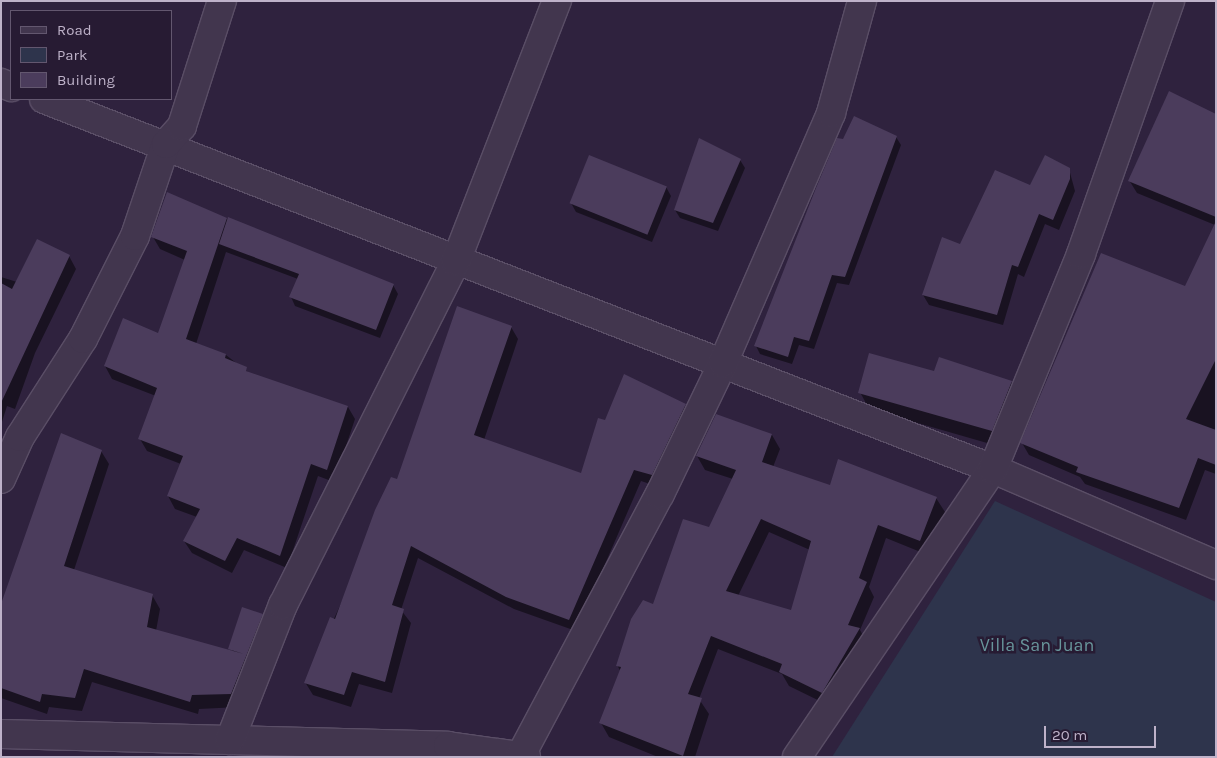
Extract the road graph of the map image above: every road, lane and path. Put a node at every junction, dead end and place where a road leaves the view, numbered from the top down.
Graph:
1 (222, 1) edge
2 (557, 1) edge
3 (862, 1) edge
4 (1170, 1) edge
5 (47, 100) edge
6 (166, 144) junction
7 (456, 261) junction
8 (723, 364) junction
9 (992, 469) junction
10 (1, 478) edge
11 (1216, 565) edge
12 (1, 734) edge
13 (230, 740) junction
14 (523, 756) edge
15 (797, 757) edge

1 - 6 street
2 - 7 street
3 - 8 street
4 - 9 street
5 - 6 street
6 - 7 street
6 - 10 street
7 - 8 street
7 - 13 street
8 - 9 street
8 - 14 street
9 - 11 street
9 - 15 street
12 - 13 street
13 - 14 street

